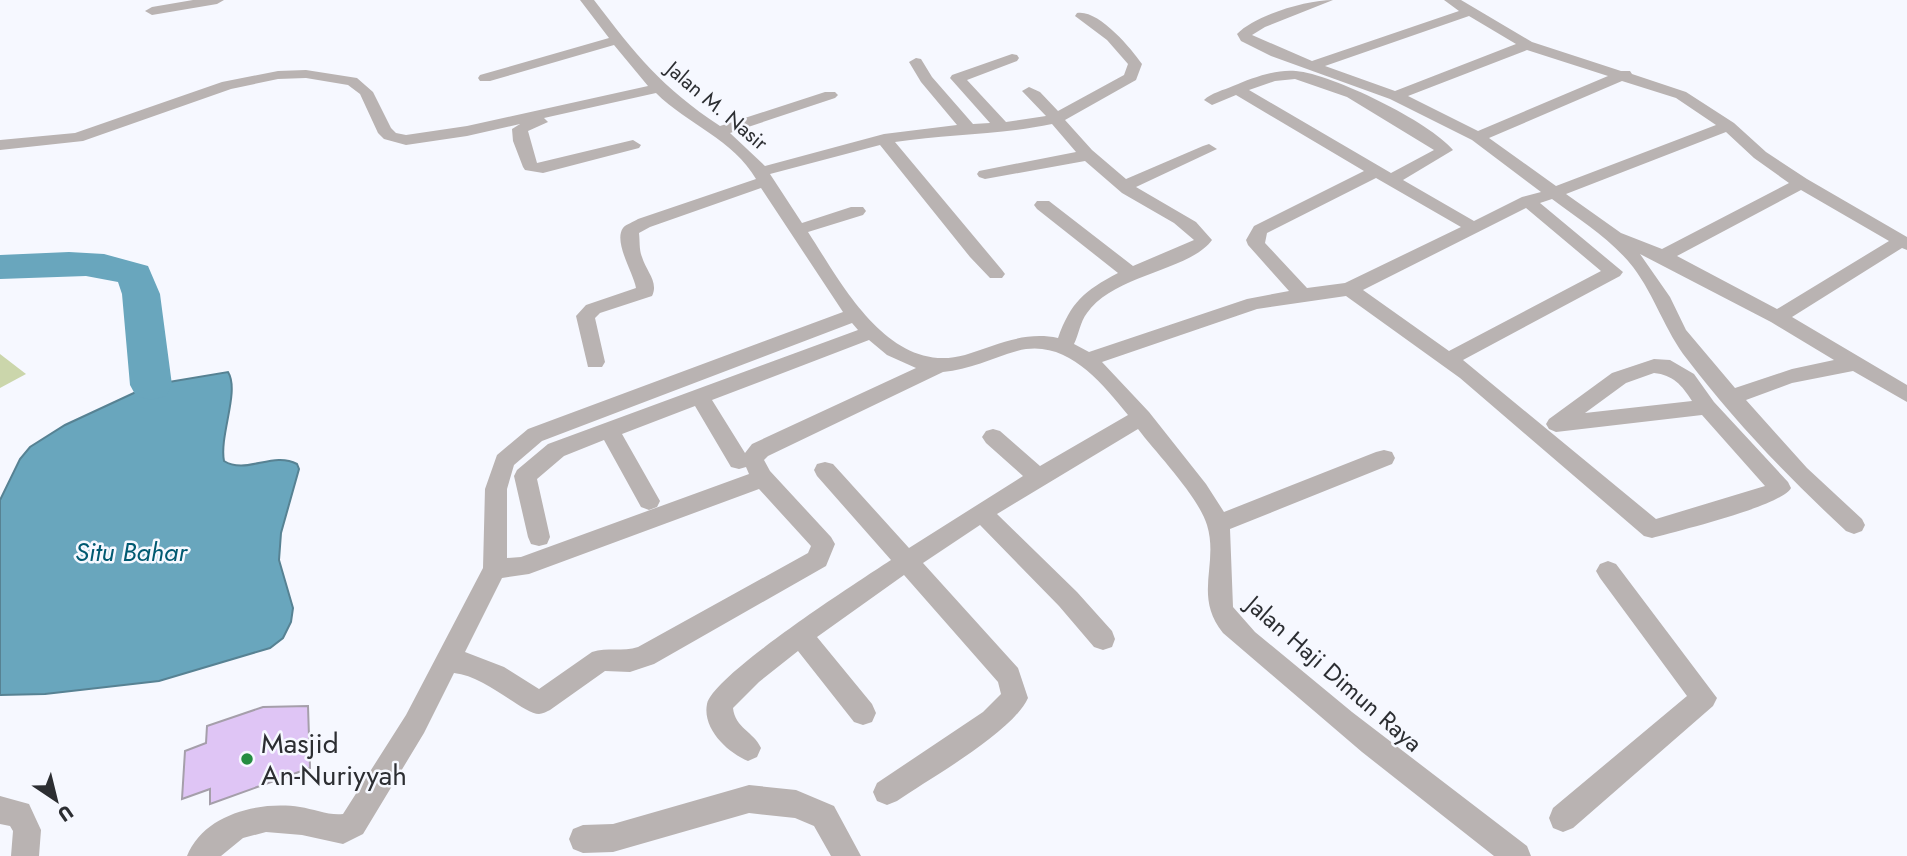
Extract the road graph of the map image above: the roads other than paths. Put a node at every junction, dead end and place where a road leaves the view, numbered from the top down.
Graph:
1 (217, 0) edge
2 (587, 0) edge
3 (1326, 0) edge
4 (1451, 0) edge
5 (152, 11) dead end
6 (1468, 12) junction
7 (1082, 16) dead end
8 (617, 40) junction
9 (1527, 45) junction
10 (1012, 58) dead end
11 (916, 62) dead end
12 (1314, 65) junction
13 (1625, 74) junction
14 (485, 78) dead end
15 (1238, 90) junction
16 (1030, 91) dead end
17 (662, 92) junction
18 (830, 95) dead end
19 (1395, 96) junction
20 (1212, 100) dead end
21 (1055, 119) junction
22 (1002, 127) junction
23 (1728, 127) junction
24 (969, 129) junction
25 (718, 132) junction
26 (1478, 137) junction
27 (884, 139) junction
28 (0, 145) edge
29 (633, 145) dead end
30 (1209, 149) dead end
31 (1089, 155) junction
32 (985, 174) dead end
33 (1383, 175) junction
34 (763, 176) junction
35 (1801, 183) junction
36 (1124, 186) junction
37 (1553, 193) junction
38 (1528, 201) junction
39 (1042, 205) dead end
40 (857, 211) dead end
41 (1474, 227) junction
42 (797, 230) junction
43 (1615, 237) junction
44 (1904, 243) edge
45 (1663, 256) junction
46 (996, 274) dead end
47 (1132, 275) junction
48 (1349, 289) junction
49 (1303, 295) junction
50 (854, 315) junction
51 (1778, 317) junction
52 (871, 332) junction
53 (1064, 345) junction
54 (1450, 359) junction
55 (1086, 360) junction
56 (595, 362) dead end
57 (1856, 363) junction
58 (938, 366) junction
59 (1906, 392) edge
60 (699, 396) junction
61 (1731, 398) junction
62 (1707, 407) junction
63 (1142, 417) junction
64 (609, 430) junction
65 (1549, 430) junction
66 (993, 437) dead end
67 (1384, 458) dead end
68 (739, 461) dead end
69 (825, 470) dead end
70 (1037, 476) junction
71 (762, 477) junction
72 (649, 501) dead end
73 (981, 512) junction
74 (1218, 524) junction
75 (1854, 525) dead end
76 (539, 537) dead end
77 (905, 561) junction
78 (495, 568) junction
79 (1608, 571) dead end
80 (800, 635) junction
81 (1103, 639) dead end
82 (450, 658) junction
83 (863, 713) dead end
84 (748, 748) dead end
85 (887, 792) dead end
86 (0, 810) edge
87 (1563, 818) dead end
88 (583, 839) dead end
89 (25, 856) edge
90 (201, 856) edge
91 (847, 856) edge
92 (1517, 856) edge

1 - 5 street
2 - 8 street, Jalan M. Nasir
3 - 12 street
4 - 6 street
6 - 9 street
6 - 12 street
7 - 21 street
8 - 14 street
8 - 17 street, Jalan M. Nasir
9 - 13 street
9 - 19 street
10 - 22 street
11 - 24 street
12 - 19 street
13 - 23 street
13 - 26 street
15 - 20 street
15 - 33 street
15 - 33 street
16 - 21 street
17 - 25 street, Jalan M. Nasir
17 - 28 street
17 - 29 street
18 - 25 street
19 - 26 street
21 - 22 street
21 - 31 street
22 - 24 street
23 - 35 street
23 - 37 street
24 - 27 street
25 - 34 street, Jalan M. Nasir
26 - 37 street
27 - 34 street
27 - 46 street
30 - 36 street
31 - 32 street
31 - 36 street
33 - 41 street
33 - 49 street
34 - 42 street
34 - 56 street
35 - 44 street
35 - 45 street
36 - 47 street
37 - 38 street
37 - 43 street
38 - 41 street
38 - 54 street
39 - 47 street
40 - 42 street
41 - 48 street
42 - 50 street
43 - 45 street
43 - 61 street
44 - 51 street
45 - 51 street
47 - 53 street
48 - 49 street
48 - 54 street
49 - 55 street
50 - 52 street
50 - 78 street
51 - 57 street
52 - 58 street
52 - 60 street
53 - 55 street, Jalan Haji Dimun Raya
53 - 58 street
54 - 65 street
55 - 63 street, Jalan Haji Dimun Raya
57 - 59 street
57 - 61 street
58 - 71 street
60 - 64 street
60 - 68 street
61 - 75 street
62 - 65 street
62 - 65 street
62 - 65 street
63 - 70 street
63 - 74 street, Jalan Haji Dimun Raya
64 - 72 street
64 - 76 street
66 - 70 street
67 - 74 street
69 - 77 street
70 - 73 street
71 - 78 street
71 - 82 street
73 - 77 street
73 - 81 street
74 - 92 street, Jalan Haji Dimun Raya
77 - 80 street
77 - 85 street
78 - 82 street
79 - 87 street
80 - 83 street
80 - 84 street
82 - 90 street
86 - 89 street
88 - 91 street

